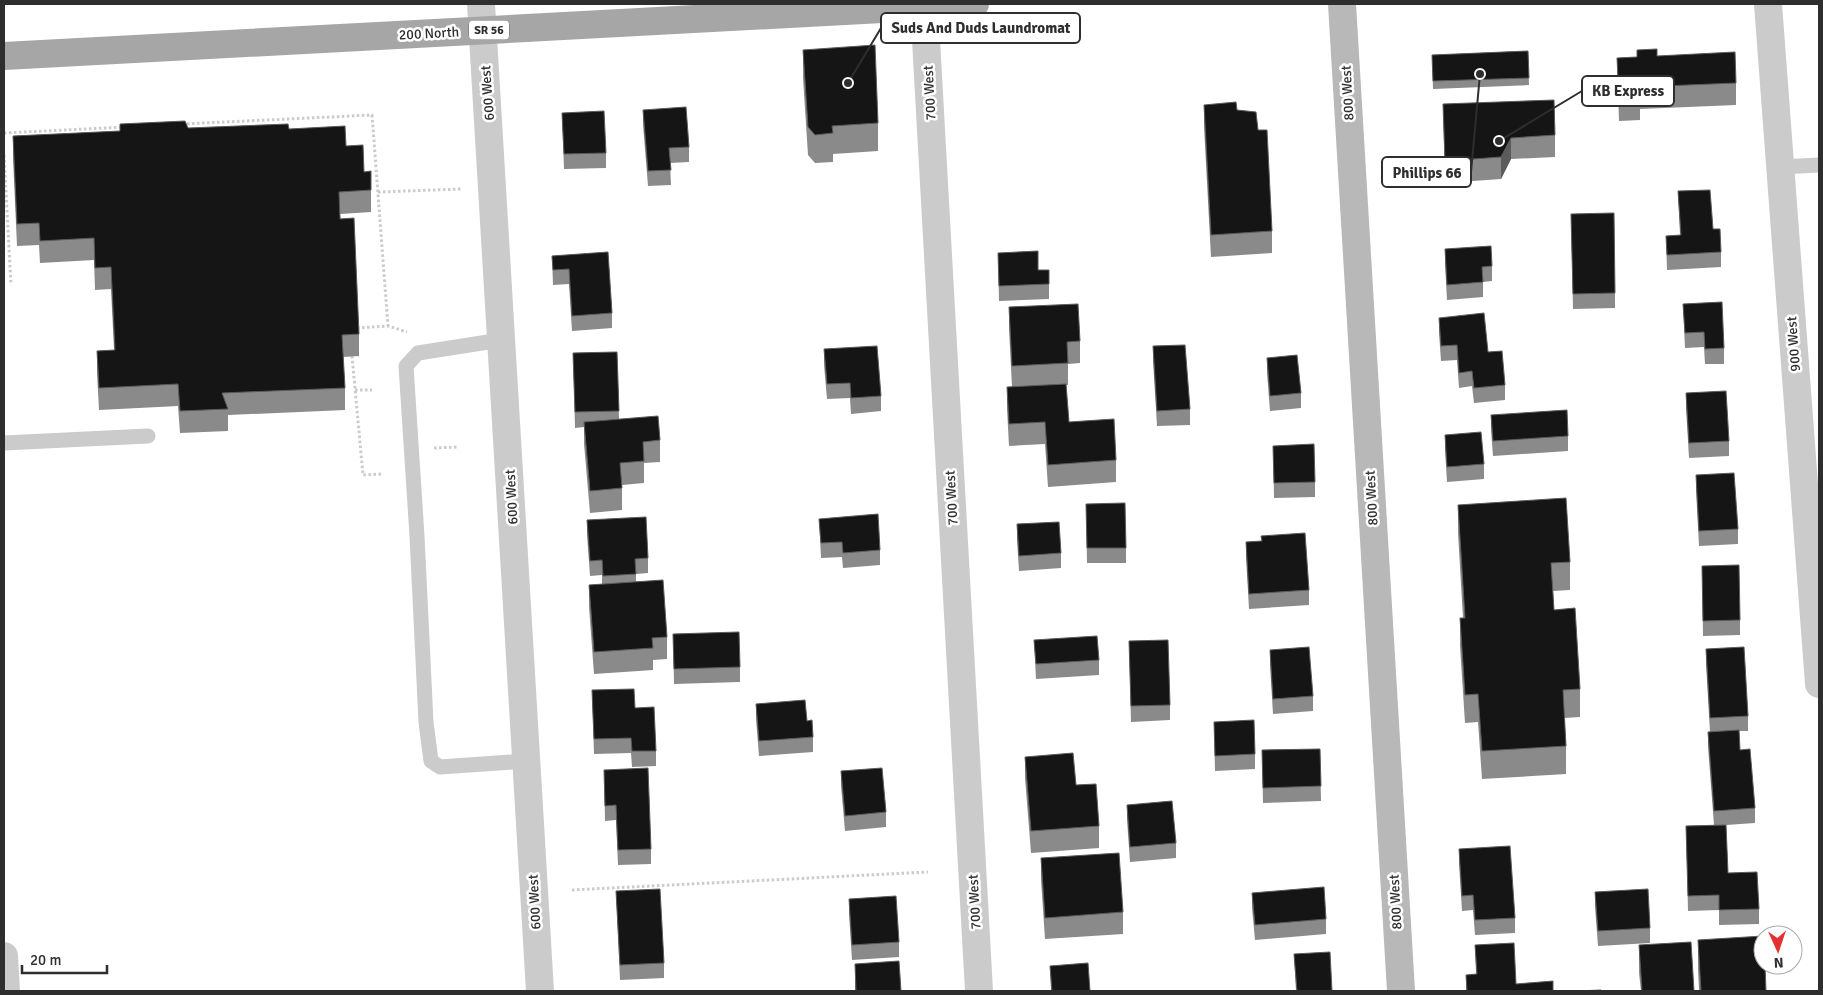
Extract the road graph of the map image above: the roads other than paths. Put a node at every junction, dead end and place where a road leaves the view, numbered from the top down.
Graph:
1 (975, 4) edge
2 (1342, 4) edge
3 (1768, 4) edge
4 (924, 5) edge
5 (482, 17) edge
6 (4, 56) edge
7 (1819, 165) edge
8 (1780, 167) junction
9 (502, 340) junction
10 (148, 436) dead end
11 (4, 443) edge
12 (1819, 684) edge
13 (526, 761) junction
14 (4, 956) edge
15 (6, 991) edge
16 (540, 991) edge
17 (979, 991) edge
18 (1401, 991) edge

1 - 4 main road, 200 North / SR 56
2 - 18 street, 800 West
3 - 8 street, 900 West
4 - 5 main road, 200 North / SR 56
4 - 17 street, 700 West
5 - 6 main road, 200 North / SR 56
5 - 9 street, 600 West
7 - 8 lane
8 - 12 street, 900 West
9 - 13 street, 600 West
9 - 13 lane
10 - 11 lane
13 - 16 street, 600 West
14 - 15 street

